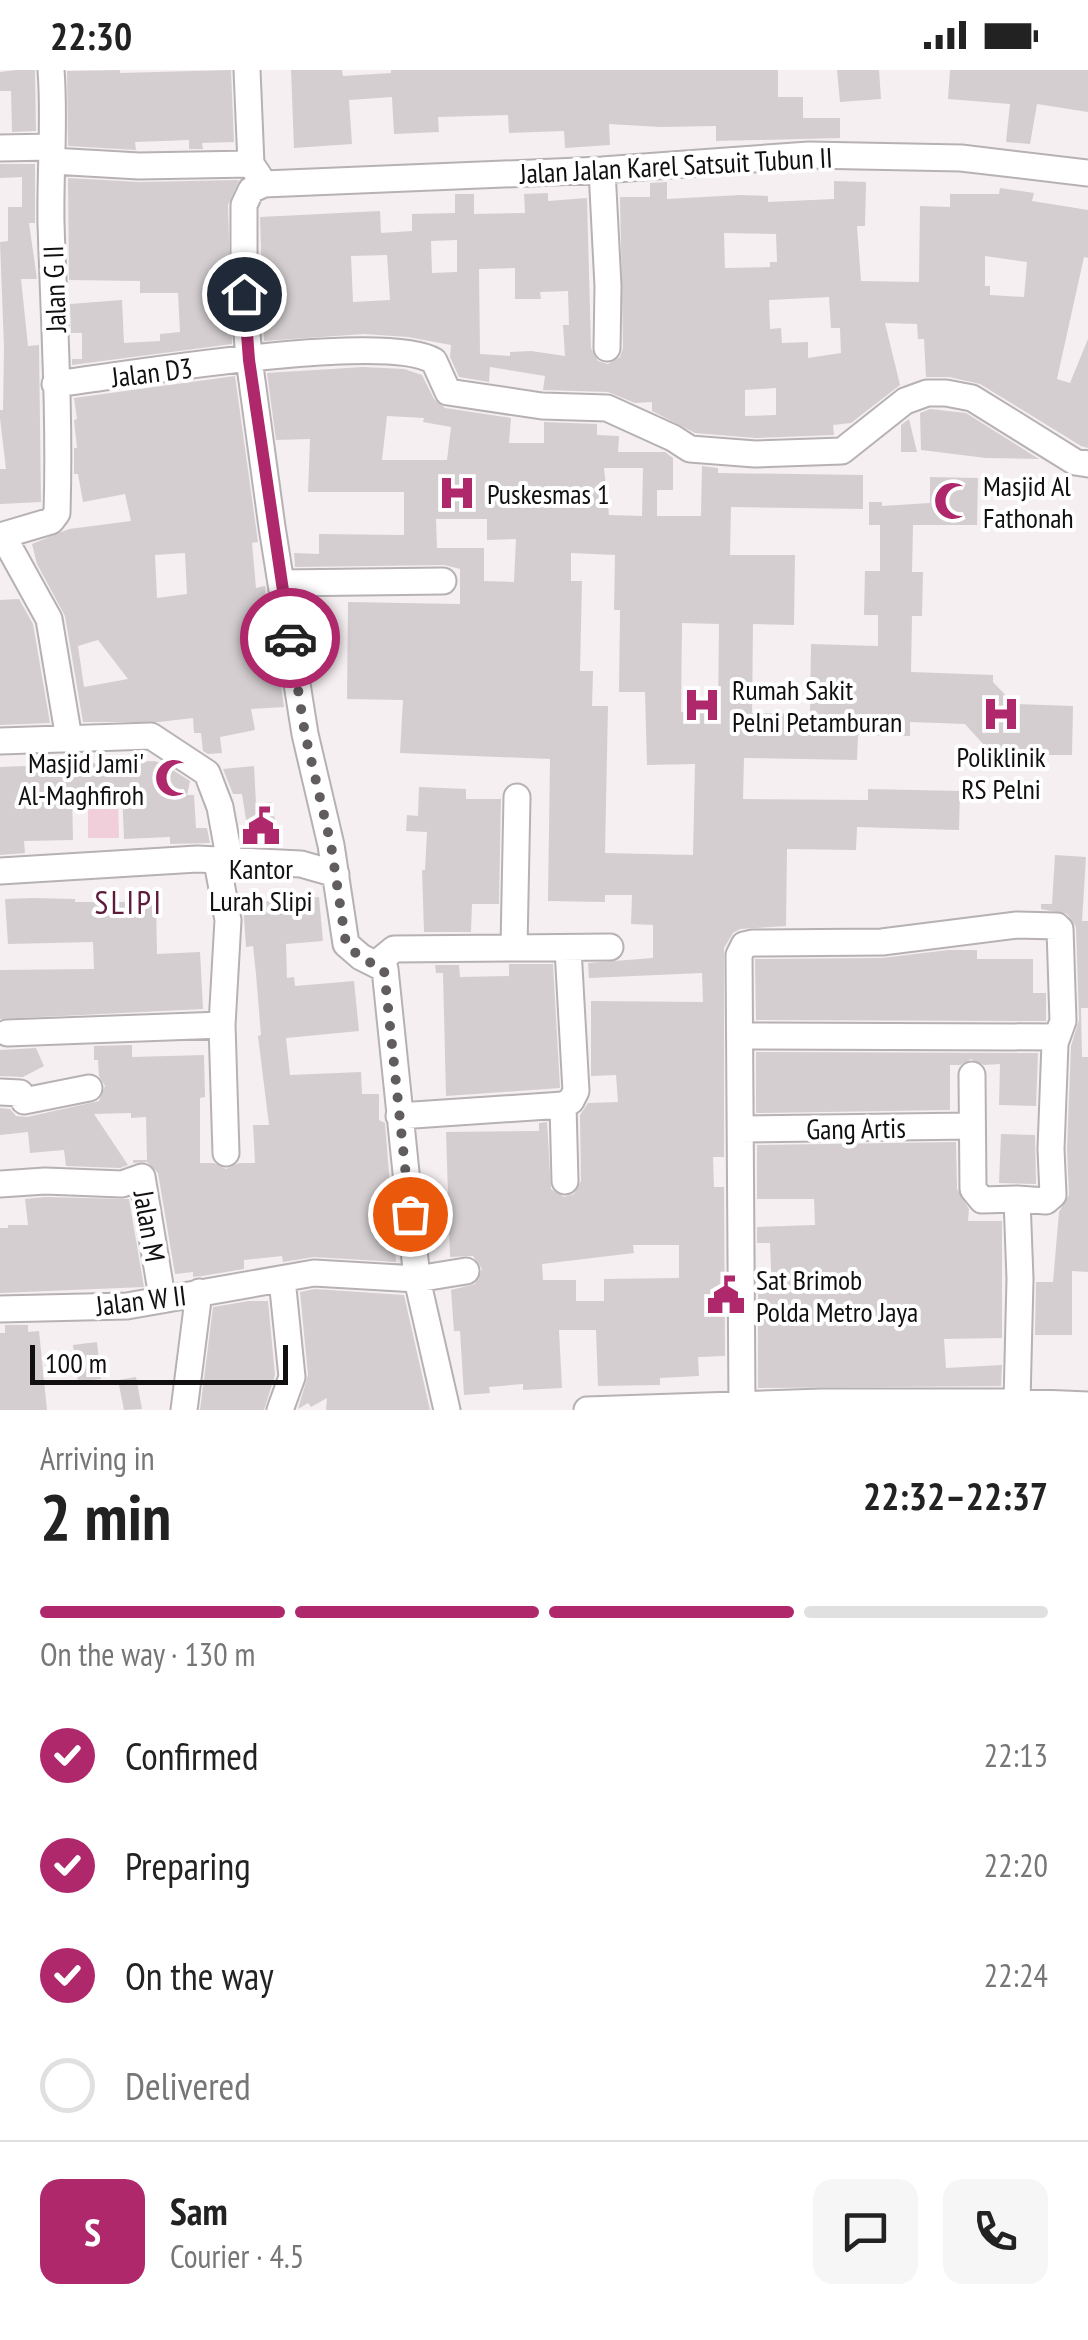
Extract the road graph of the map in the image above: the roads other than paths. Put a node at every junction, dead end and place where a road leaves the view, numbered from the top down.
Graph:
1 (51, 70) edge
2 (248, 70) edge
3 (0, 148) edge
4 (52, 154) junction
5 (602, 170) junction
6 (1088, 173) edge
7 (258, 174) junction
8 (607, 348) dead end
9 (249, 360) junction
10 (55, 384) junction
11 (1088, 464) edge
12 (2, 536) edge
13 (443, 581) dead end
14 (281, 583) junction
15 (69, 738) junction
16 (0, 741) edge
17 (516, 797) dead end
18 (331, 845) junction
19 (223, 862) junction
20 (301, 864) junction
21 (0, 871) edge
22 (336, 874) junction
23 (514, 946) junction
24 (610, 947) dead end
25 (568, 949) junction
26 (376, 963) junction
27 (1074, 988) edge
28 (222, 1025) junction
29 (7, 1033) dead end
30 (740, 1036) junction
31 (1056, 1037) junction
32 (972, 1075) dead end
33 (89, 1088) dead end
34 (0, 1092) edge
35 (563, 1105) junction
36 (399, 1116) junction
37 (972, 1126) junction
38 (741, 1129) junction
39 (226, 1153) dead end
40 (565, 1180) dead end
41 (0, 1184) edge
42 (1018, 1200) junction
43 (466, 1271) dead end
44 (282, 1279) junction
45 (417, 1279) junction
46 (199, 1292) junction
47 (162, 1297) junction
48 (0, 1309) edge
49 (1017, 1402) junction
50 (742, 1404) junction
51 (1088, 1406) edge
52 (184, 1410) edge
53 (280, 1410) edge
54 (446, 1410) edge
55 (587, 1410) edge

1 - 4 street, Jalan G II
2 - 7 street
3 - 4 street, Jalan Jalan Karel Satsuit Tubun II
4 - 7 street, Jalan Jalan Karel Satsuit Tubun II
4 - 10 street, Jalan G II
5 - 6 street, Jalan Jalan Karel Satsuit Tubun II
5 - 7 street, Jalan Jalan Karel Satsuit Tubun II
5 - 8 street
7 - 9 street
9 - 10 street, Jalan D3
9 - 11 street, Jalan D3
9 - 14 street
10 - 12 street, Jalan G II
12 - 15 street
13 - 14 street
14 - 18 street
15 - 16 street
15 - 19 street
17 - 23 street
18 - 20 street
18 - 22 street
19 - 20 street
19 - 21 street
19 - 28 street
20 - 22 street
22 - 26 street
23 - 25 street
23 - 26 street
24 - 25 street
25 - 35 street
26 - 36 street
27 - 30 street
27 - 31 street
28 - 29 street
28 - 39 street
30 - 31 street
30 - 38 street
31 - 42 street
32 - 37 street
33 - 34 street
35 - 36 street
35 - 40 street
36 - 45 street
37 - 38 street, Gang Artis
37 - 42 street
38 - 50 street
41 - 47 street, Jalan M
42 - 49 street
43 - 45 street, Jalan W II
44 - 45 street, Jalan W II
44 - 46 street, Jalan W II
44 - 53 street
45 - 54 street
46 - 47 street, Jalan W II
46 - 52 street
47 - 48 street, Jalan W II
49 - 50 street
49 - 51 street
50 - 55 street

